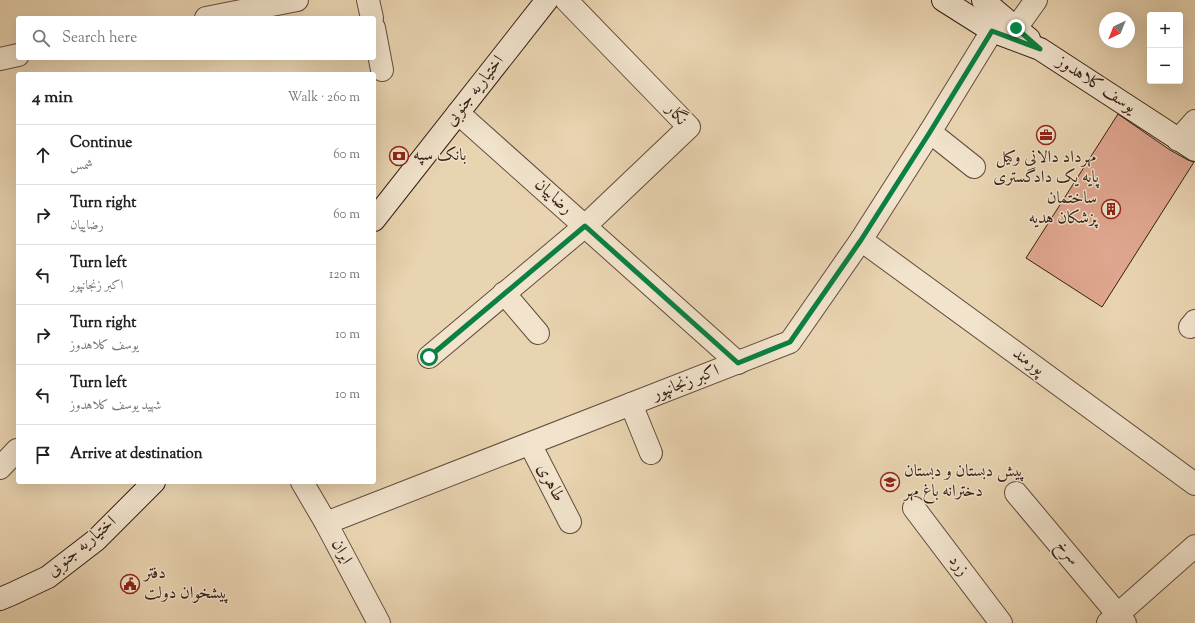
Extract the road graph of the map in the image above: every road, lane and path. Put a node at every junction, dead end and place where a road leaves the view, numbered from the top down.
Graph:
1 (297, 0) edge
2 (368, 0) edge
3 (547, 0) edge
4 (566, 0) edge
5 (943, 0) edge
6 (983, 0) edge
7 (1036, 0) edge
8 (216, 16) edge
9 (372, 16) edge
10 (1016, 28) junction
11 (992, 31) junction
12 (376, 38) edge
13 (1040, 49) junction
14 (16, 55) edge
15 (0, 58) edge
16 (382, 70) dead end
17 (458, 113) junction
18 (1195, 121) edge
19 (930, 132) junction
20 (1187, 145) edge
21 (974, 166) dead end
22 (376, 217) edge
23 (585, 226) junction
24 (861, 240) junction
25 (504, 293) junction
26 (538, 333) dead end
27 (429, 357) dead end
28 (738, 363) junction
29 (632, 404) junction
30 (530, 444) junction
31 (16, 451) edge
32 (651, 453) dead end
33 (0, 468) edge
34 (152, 484) edge
35 (303, 484) edge
36 (1195, 484) edge
37 (1016, 493) dead end
38 (914, 508) dead end
39 (570, 522) dead end
40 (326, 523) junction
41 (1195, 546) edge
42 (4, 595) edge
43 (1117, 620) edge
44 (379, 623) edge
45 (1001, 623) edge

1 - 8 street
2 - 9 street
3 - 17 street, اختیاریه جنوبی
4 - 23 street, نگار
5 - 11 street, یوسف کلاهدوز
6 - 10 street
7 - 10 street
10 - 13 street
11 - 13 street, یوسف کلاهدوز
11 - 19 street, اکبر زنجانپور
12 - 16 street
13 - 20 street, یوسف کلاهدوز
14 - 15 street
17 - 22 street, اختیاریه جنوبی
17 - 23 street, رضاییان
18 - 20 street
19 - 21 street
19 - 24 street, اکبر زنجانپور
23 - 25 street
23 - 28 street, رضاییان
24 - 28 street, اکبر زنجانپور
24 - 36 street, پورمند
25 - 26 street
25 - 27 street
28 - 29 street, اکبر زنجانپور
29 - 30 street, اکبر زنجانپور
29 - 32 street
30 - 39 street, طاهری
30 - 40 street, اکبر زنجانپور
31 - 33 street
34 - 42 street, اختیاریه جنوبی
35 - 40 street, ایران
37 - 43 street, سرخ
38 - 45 street, زرد
40 - 44 street, ایران
41 - 43 street

